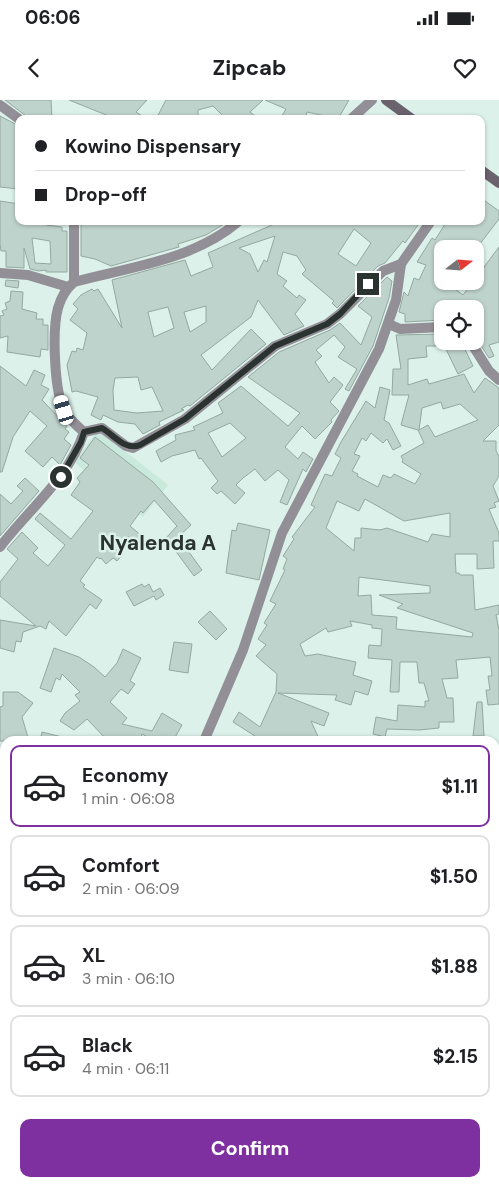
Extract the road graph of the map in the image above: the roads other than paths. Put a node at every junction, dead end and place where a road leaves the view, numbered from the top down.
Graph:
1 (372, 100) edge
2 (386, 100) edge
3 (0, 105) edge
4 (355, 115) edge
5 (407, 115) edge
6 (15, 116) edge
7 (485, 173) edge
8 (499, 183) edge
9 (74, 225) edge
10 (233, 225) edge
11 (428, 225) edge
12 (401, 264) junction
13 (0, 273) edge
14 (71, 285) junction
15 (389, 324) junction
16 (434, 326) edge
17 (476, 350) edge
18 (499, 380) edge
19 (84, 432) junction
20 (0, 547) edge
21 (206, 736) edge

1 - 4 street
2 - 5 main road
3 - 6 street
7 - 8 main road
9 - 14 street
10 - 14 street
11 - 12 street
12 - 15 street
12 - 19 street
13 - 14 street
14 - 19 street
15 - 16 street
15 - 21 street
17 - 18 street
19 - 20 street

